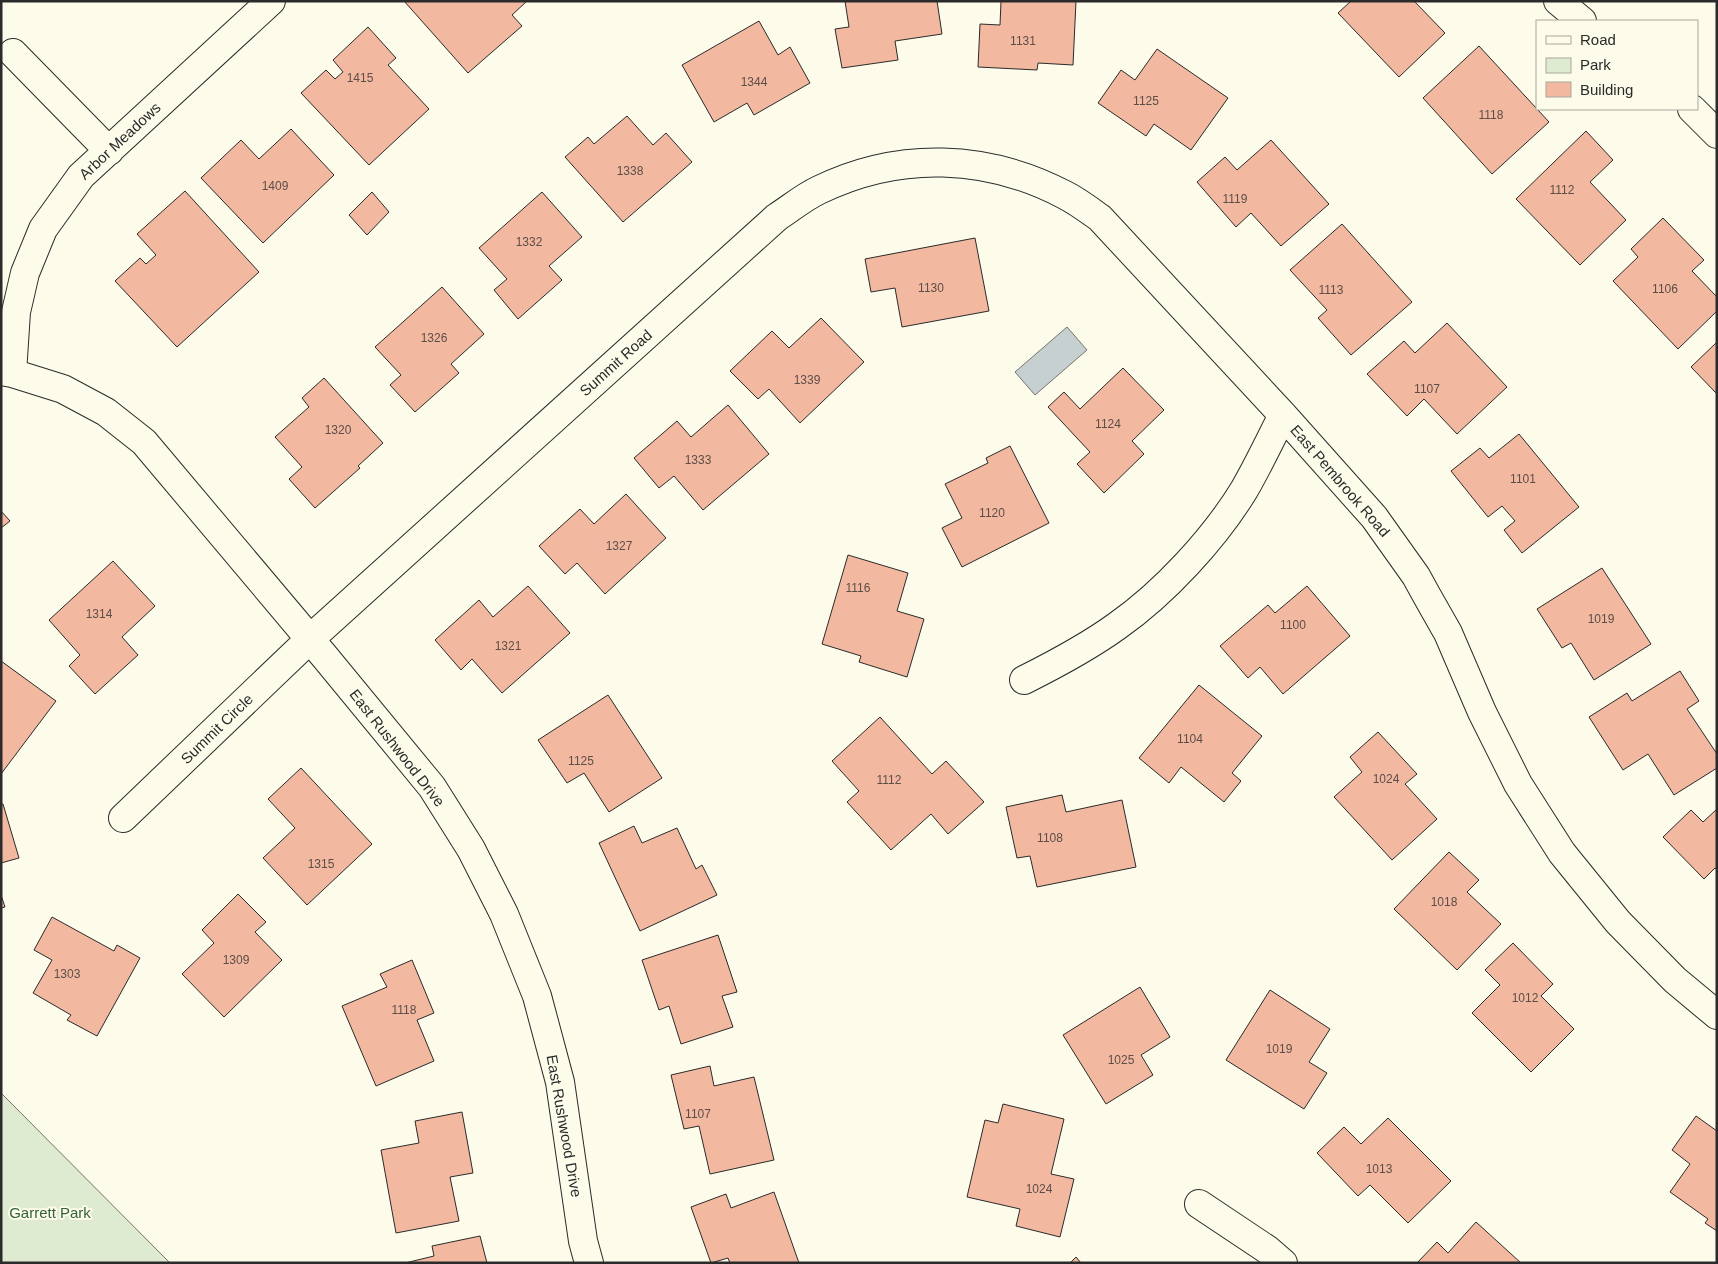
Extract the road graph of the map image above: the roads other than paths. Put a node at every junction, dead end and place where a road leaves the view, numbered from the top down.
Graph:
1 (271, 1) edge
2 (1558, 1) edge
3 (1581, 20) edge
4 (13, 53) dead end
5 (1693, 110) edge
6 (1717, 134) edge
7 (109, 151) junction
8 (959, 162) joint
9 (6, 372) edge
10 (1283, 415) junction
11 (310, 639) junction
12 (1024, 680) dead end
13 (123, 818) dead end
14 (1717, 1015) edge
15 (1199, 1204) dead end
16 (589, 1263) edge
17 (1283, 1263) edge

1 - 7 street, Arbor Meadows
2 - 3 street
4 - 7 street
5 - 6 street
7 - 9 street, Arbor Meadows
8 - 10 street, East Pembrook Road
8 - 11 street, Summit Road
9 - 11 street, East Rushwood Drive
10 - 12 street
10 - 14 street, East Pembrook Road
11 - 13 street, Summit Circle
11 - 16 street, East Rushwood Drive
15 - 17 street

